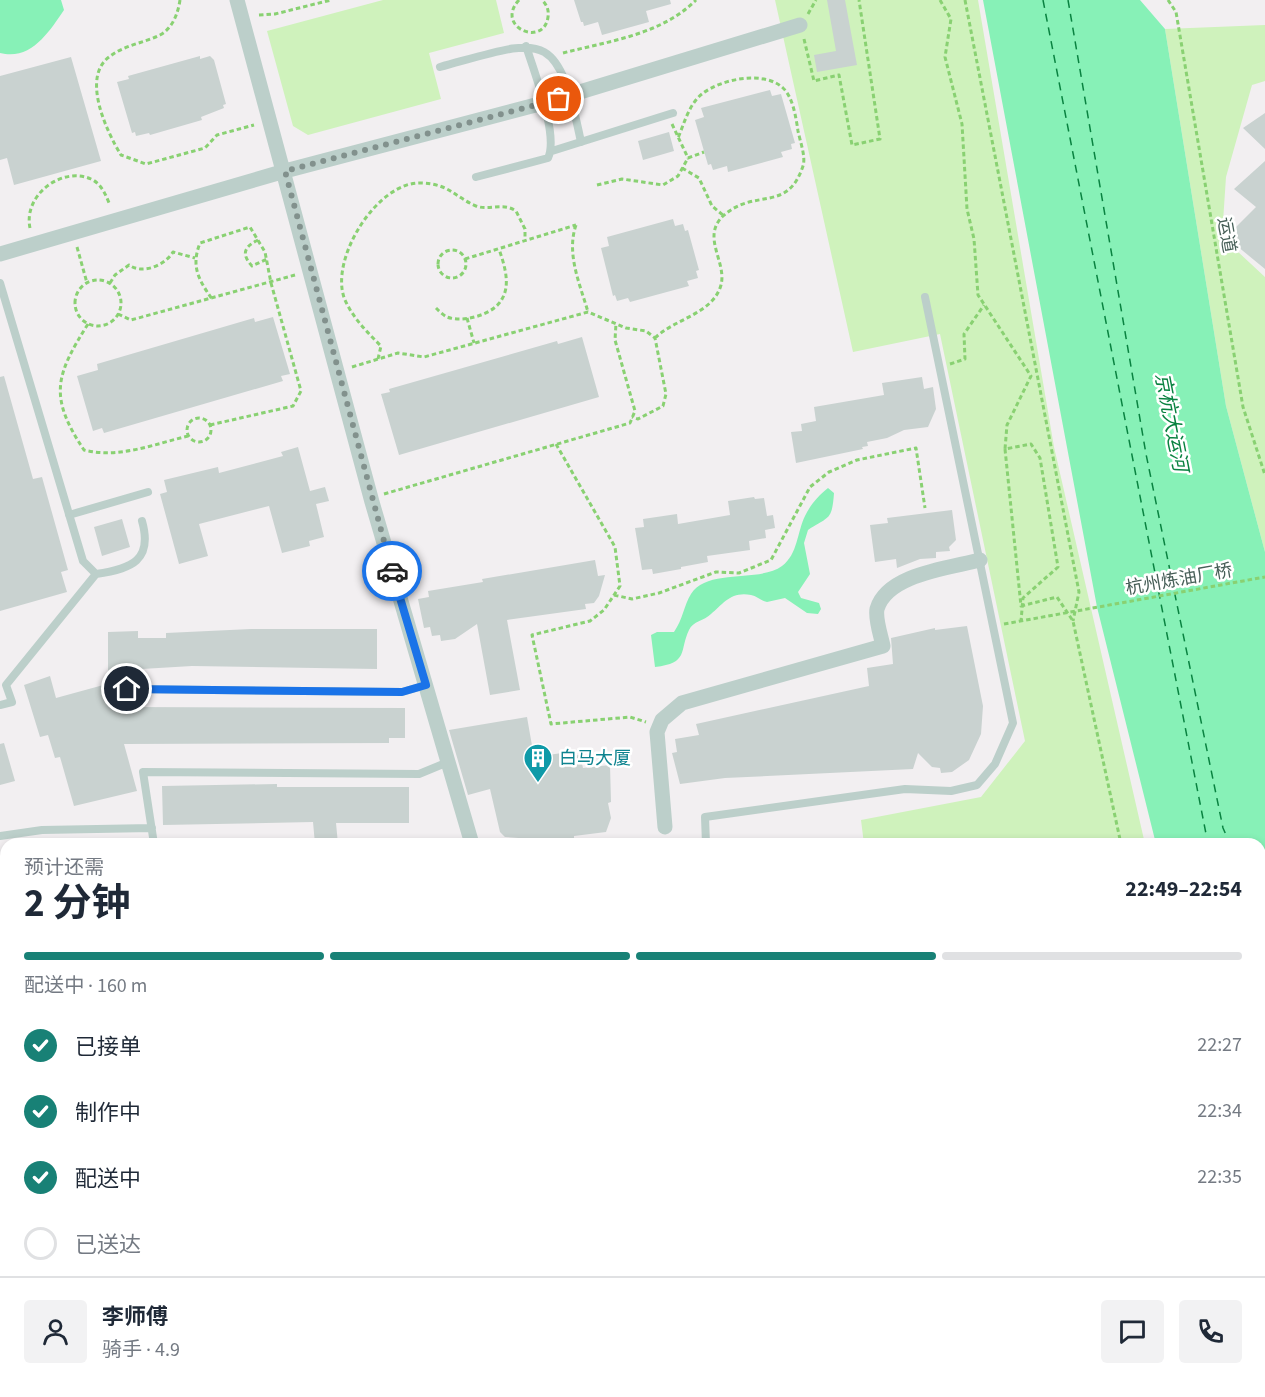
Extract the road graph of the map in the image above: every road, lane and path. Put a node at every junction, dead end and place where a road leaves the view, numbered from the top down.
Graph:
1 (180, 0) edge
2 (237, 0) edge
3 (331, 0) edge
4 (519, 0) edge
5 (542, 0) edge
6 (696, 0) edge
7 (859, 0) edge
8 (940, 0) edge
9 (965, 0) edge
10 (1168, 0) edge
11 (259, 15) dead end
12 (800, 25) joint
13 (526, 46) junction
14 (552, 56) junction
15 (440, 67) dead end
16 (572, 95) junction
17 (544, 103) junction
18 (671, 114) joint
19 (270, 120) junction
20 (678, 138) junction
21 (581, 142) junction
22 (552, 150) junction
23 (704, 152) dead end
24 (688, 158) junction
25 (682, 168) junction
26 (285, 171) junction
27 (476, 177) dead end
28 (597, 185) dead end
29 (724, 216) junction
30 (118, 220) junction
31 (73, 234) junction
32 (258, 240) junction
33 (525, 241) junction
34 (34, 245) junction
35 (499, 249) junction
36 (0, 254) edge
37 (195, 258) junction
38 (267, 259) junction
39 (465, 259) junction
40 (311, 270) junction
41 (0, 283) edge
42 (87, 283) junction
43 (271, 283) junction
44 (110, 284) junction
45 (925, 297) dead end
46 (212, 299) junction
47 (984, 305) junction
48 (436, 308) dead end
49 (588, 312) junction
50 (118, 314) junction
51 (467, 318) junction
52 (616, 323) junction
53 (88, 324) junction
54 (655, 338) junction
55 (474, 344) junction
56 (378, 359) junction
57 (939, 367) junction
58 (338, 371) junction
59 (632, 417) junction
60 (210, 425) junction
61 (188, 436) junction
62 (556, 444) junction
63 (1005, 449) junction
64 (1265, 475) edge
65 (148, 492) dead end
66 (371, 497) junction
67 (925, 508) dead end
68 (69, 515) junction
69 (142, 521) dead end
70 (980, 560) junction
71 (96, 574) junction
72 (1265, 577) edge
73 (614, 595) junction
74 (1021, 606) junction
75 (1021, 621) junction
76 (1073, 621) junction
77 (993, 626) junction
78 (426, 685) junction
79 (127, 689) dead end
80 (0, 705) edge
81 (659, 726) junction
82 (448, 762) junction
83 (665, 827) dead end
84 (152, 828) junction
85 (0, 836) edge
86 (153, 838) edge
87 (470, 838) edge
88 (706, 838) edge
89 (1120, 838) edge

1 - 19 path
2 - 19 street
3 - 11 path
4 - 5 path
6 - 14 path
7 - 12 path
8 - 47 path
9 - 76 path
10 - 64 path, 运道
12 - 16 street
13 - 14 lane
13 - 15 lane
13 - 17 lane
14 - 16 lane
16 - 17 street
16 - 21 lane
17 - 22 lane
17 - 26 street
18 - 20 path
18 - 21 lane
19 - 26 street
20 - 24 path
20 - 29 path
21 - 22 lane
22 - 27 lane
23 - 24 path
24 - 25 path
25 - 28 path
25 - 29 path
26 - 30 street
26 - 40 street
29 - 54 path
30 - 31 street
30 - 34 path
31 - 34 street
31 - 42 path
32 - 37 path
32 - 38 path
32 - 38 path
33 - 35 path
33 - 49 path
33 - 56 path
34 - 36 street
35 - 39 path
35 - 51 path
37 - 44 path
37 - 46 path
38 - 43 path
39 - 39 path
40 - 43 path
40 - 58 street
41 - 68 lane
42 - 44 path
42 - 53 path
43 - 46 path
43 - 60 path
44 - 50 path
45 - 57 lane
46 - 50 path
47 - 57 path
47 - 63 path
48 - 51 path
49 - 52 path
49 - 55 path
50 - 53 path
51 - 55 path
52 - 54 path
52 - 59 path
53 - 61 path
54 - 59 path
55 - 56 path
56 - 58 path
57 - 70 lane
58 - 66 street
59 - 62 path
60 - 61 path
60 - 61 path
62 - 66 path
62 - 73 path
63 - 74 path
63 - 74 path
65 - 68 lane
66 - 78 street
67 - 73 path
68 - 71 lane
69 - 71 lane
70 - 77 lane
70 - 81 street
71 - 80 lane
72 - 75 path, 杭州炼油厂桥
73 - 81 path
74 - 75 path
74 - 76 path
75 - 77 path, 杭州炼油厂桥
76 - 89 path
77 - 88 lane
78 - 79 lane
78 - 82 street
81 - 83 street
82 - 84 lane
82 - 87 street
84 - 85 lane
84 - 86 lane

